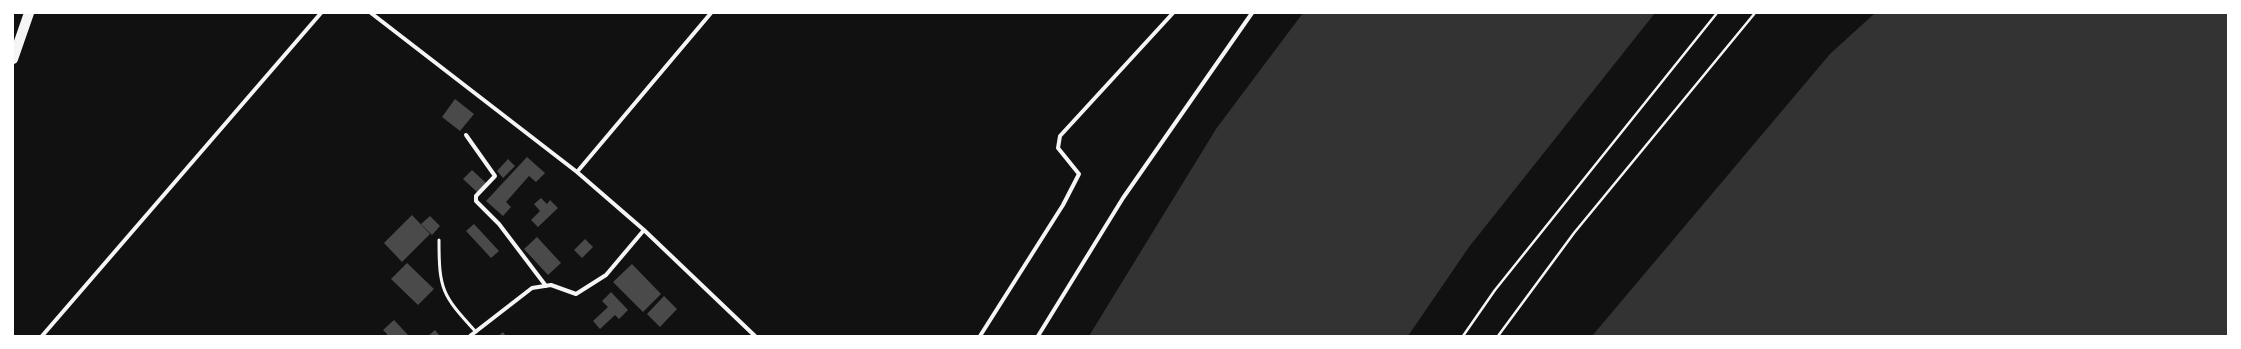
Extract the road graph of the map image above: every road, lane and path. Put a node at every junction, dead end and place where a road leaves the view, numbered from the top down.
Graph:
1 (29, 13) edge
2 (321, 13) edge
3 (371, 13) edge
4 (711, 13) edge
5 (1173, 13) edge
6 (1252, 13) edge
7 (1717, 13) edge
8 (1755, 13) edge
9 (13, 59) edge
10 (466, 135) dead end
11 (577, 172) junction
12 (644, 230) junction
13 (439, 240) dead end
14 (546, 286) junction
15 (476, 332) junction
16 (42, 336) edge
17 (470, 336) edge
18 (754, 336) edge
19 (980, 336) edge
20 (1038, 336) edge
21 (1463, 336) edge
22 (1498, 336) edge

1 - 9 main road
2 - 16 street
3 - 11 street
4 - 11 street
5 - 19 street
6 - 20 street
7 - 21 path
8 - 22 path
10 - 14 street
11 - 12 street
12 - 14 street
12 - 18 street
13 - 15 lane
14 - 15 street
15 - 17 street

